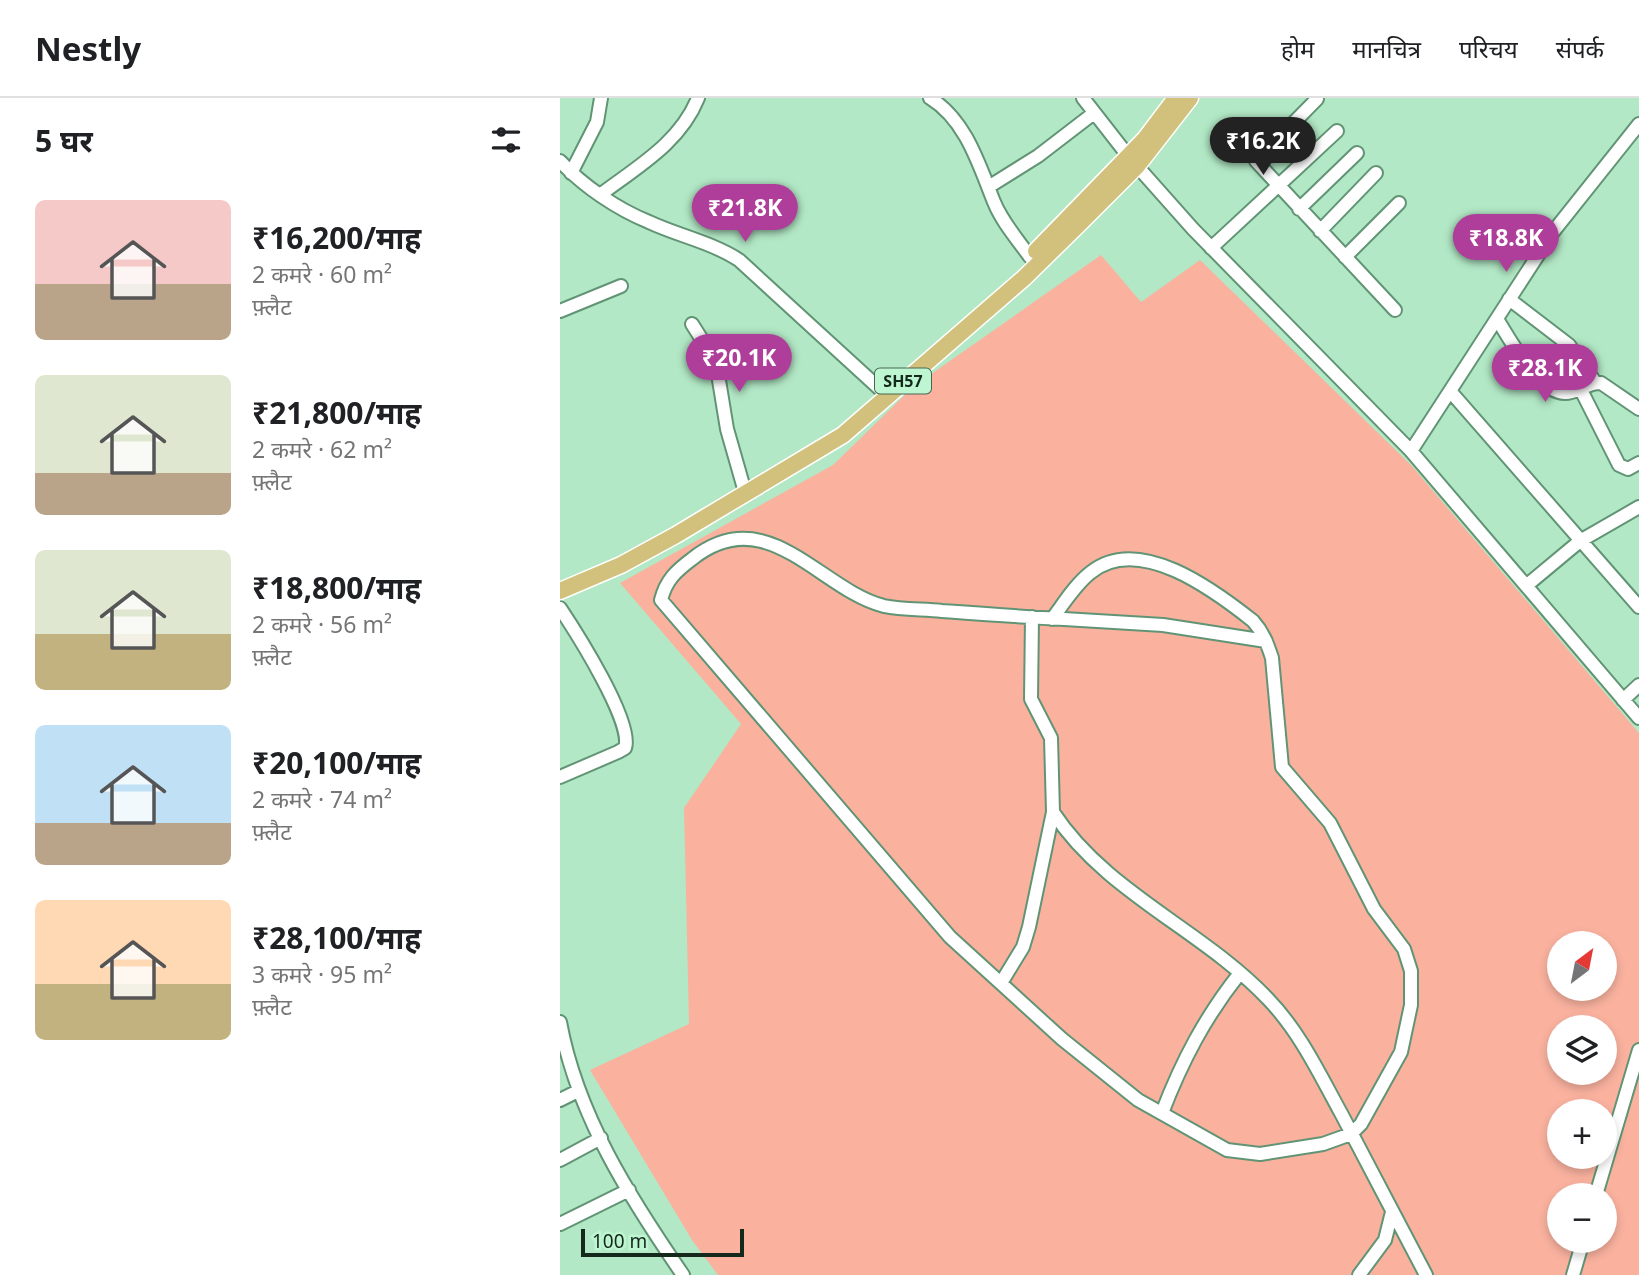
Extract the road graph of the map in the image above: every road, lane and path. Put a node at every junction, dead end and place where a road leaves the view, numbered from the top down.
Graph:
1 (601, 98) edge
2 (698, 98) edge
3 (930, 98) edge
4 (1083, 98) edge
5 (1176, 98) edge
6 (1190, 98) edge
7 (1317, 99) edge
8 (1094, 113) junction
9 (1639, 124) edge
10 (1337, 131) dead end
11 (1357, 153) dead end
12 (560, 161) edge
13 (1133, 161) junction
14 (571, 173) junction
15 (1376, 173) dead end
16 (1278, 186) junction
17 (990, 187) junction
18 (600, 195) junction
19 (1399, 203) dead end
20 (1299, 209) junction
21 (1320, 231) junction
22 (1211, 248) junction
23 (1030, 257) junction
24 (1345, 257) junction
25 (621, 286) dead end
26 (1509, 299) junction
27 (1395, 310) dead end
28 (560, 311) edge
29 (1497, 319) junction
30 (692, 324) dead end
31 (1595, 382) junction
32 (881, 390) junction
33 (1581, 390) junction
34 (1450, 391) junction
35 (1639, 409) edge
36 (1411, 451) junction
37 (1639, 463) edge
38 (743, 485) junction
39 (1639, 507) edge
40 (1580, 541) junction
41 (560, 581) edge
42 (1527, 586) junction
43 (560, 591) edge
44 (1639, 607) edge
45 (560, 608) edge
46 (1032, 617) junction
47 (1052, 619) junction
48 (1266, 641) junction
49 (1639, 685) edge
50 (1623, 700) junction
51 (1639, 718) edge
52 (560, 777) edge
53 (1053, 811) junction
54 (1240, 973) junction
55 (1001, 983) junction
56 (560, 1022) edge
57 (562, 1040) edge
58 (1639, 1050) edge
59 (578, 1091) junction
60 (560, 1100) edge
61 (1162, 1114) junction
62 (1351, 1133) junction
63 (601, 1138) junction
64 (560, 1160) edge
65 (1600, 1183) edge
66 (629, 1190) junction
67 (1392, 1211) junction
68 (560, 1224) edge
69 (1579, 1253) edge
70 (683, 1275) edge
71 (1359, 1275) edge
72 (1426, 1275) edge
73 (1573, 1275) edge

1 - 14 street
2 - 18 street
3 - 17 street
4 - 8 street
5 - 13 main road, SH57
6 - 13 main road, SH57
7 - 16 street
8 - 13 street
8 - 17 street
9 - 26 street
10 - 16 street
11 - 20 street
12 - 14 street
13 - 22 street
13 - 23 main road, SH57
13 - 43 main road, SH57
14 - 18 street
15 - 21 street
16 - 20 street
16 - 22 street
17 - 23 street
18 - 32 street
19 - 24 street
20 - 21 street
21 - 24 street
22 - 36 street
23 - 32 main road, SH57
24 - 27 street
25 - 28 street
26 - 29 street
26 - 31 street
29 - 33 street
29 - 34 street
30 - 38 street
31 - 33 street
31 - 35 street
32 - 38 main road, SH57
33 - 37 street
34 - 36 street
34 - 40 street
36 - 42 street
38 - 41 main road, SH57
39 - 40 street
40 - 42 street
40 - 44 street
42 - 50 street
45 - 52 street
46 - 47 street
46 - 53 street
46 - 55 street
47 - 48 street
47 - 48 street
48 - 62 street
49 - 50 street
50 - 51 street
53 - 54 street
53 - 55 street
54 - 61 street
54 - 62 street
55 - 61 street
56 - 57 street
57 - 59 street
58 - 65 street
59 - 60 street
59 - 63 street
61 - 62 street
62 - 67 street
63 - 64 street
63 - 66 street
66 - 68 street
66 - 70 street
67 - 71 street
67 - 72 street
69 - 73 street

